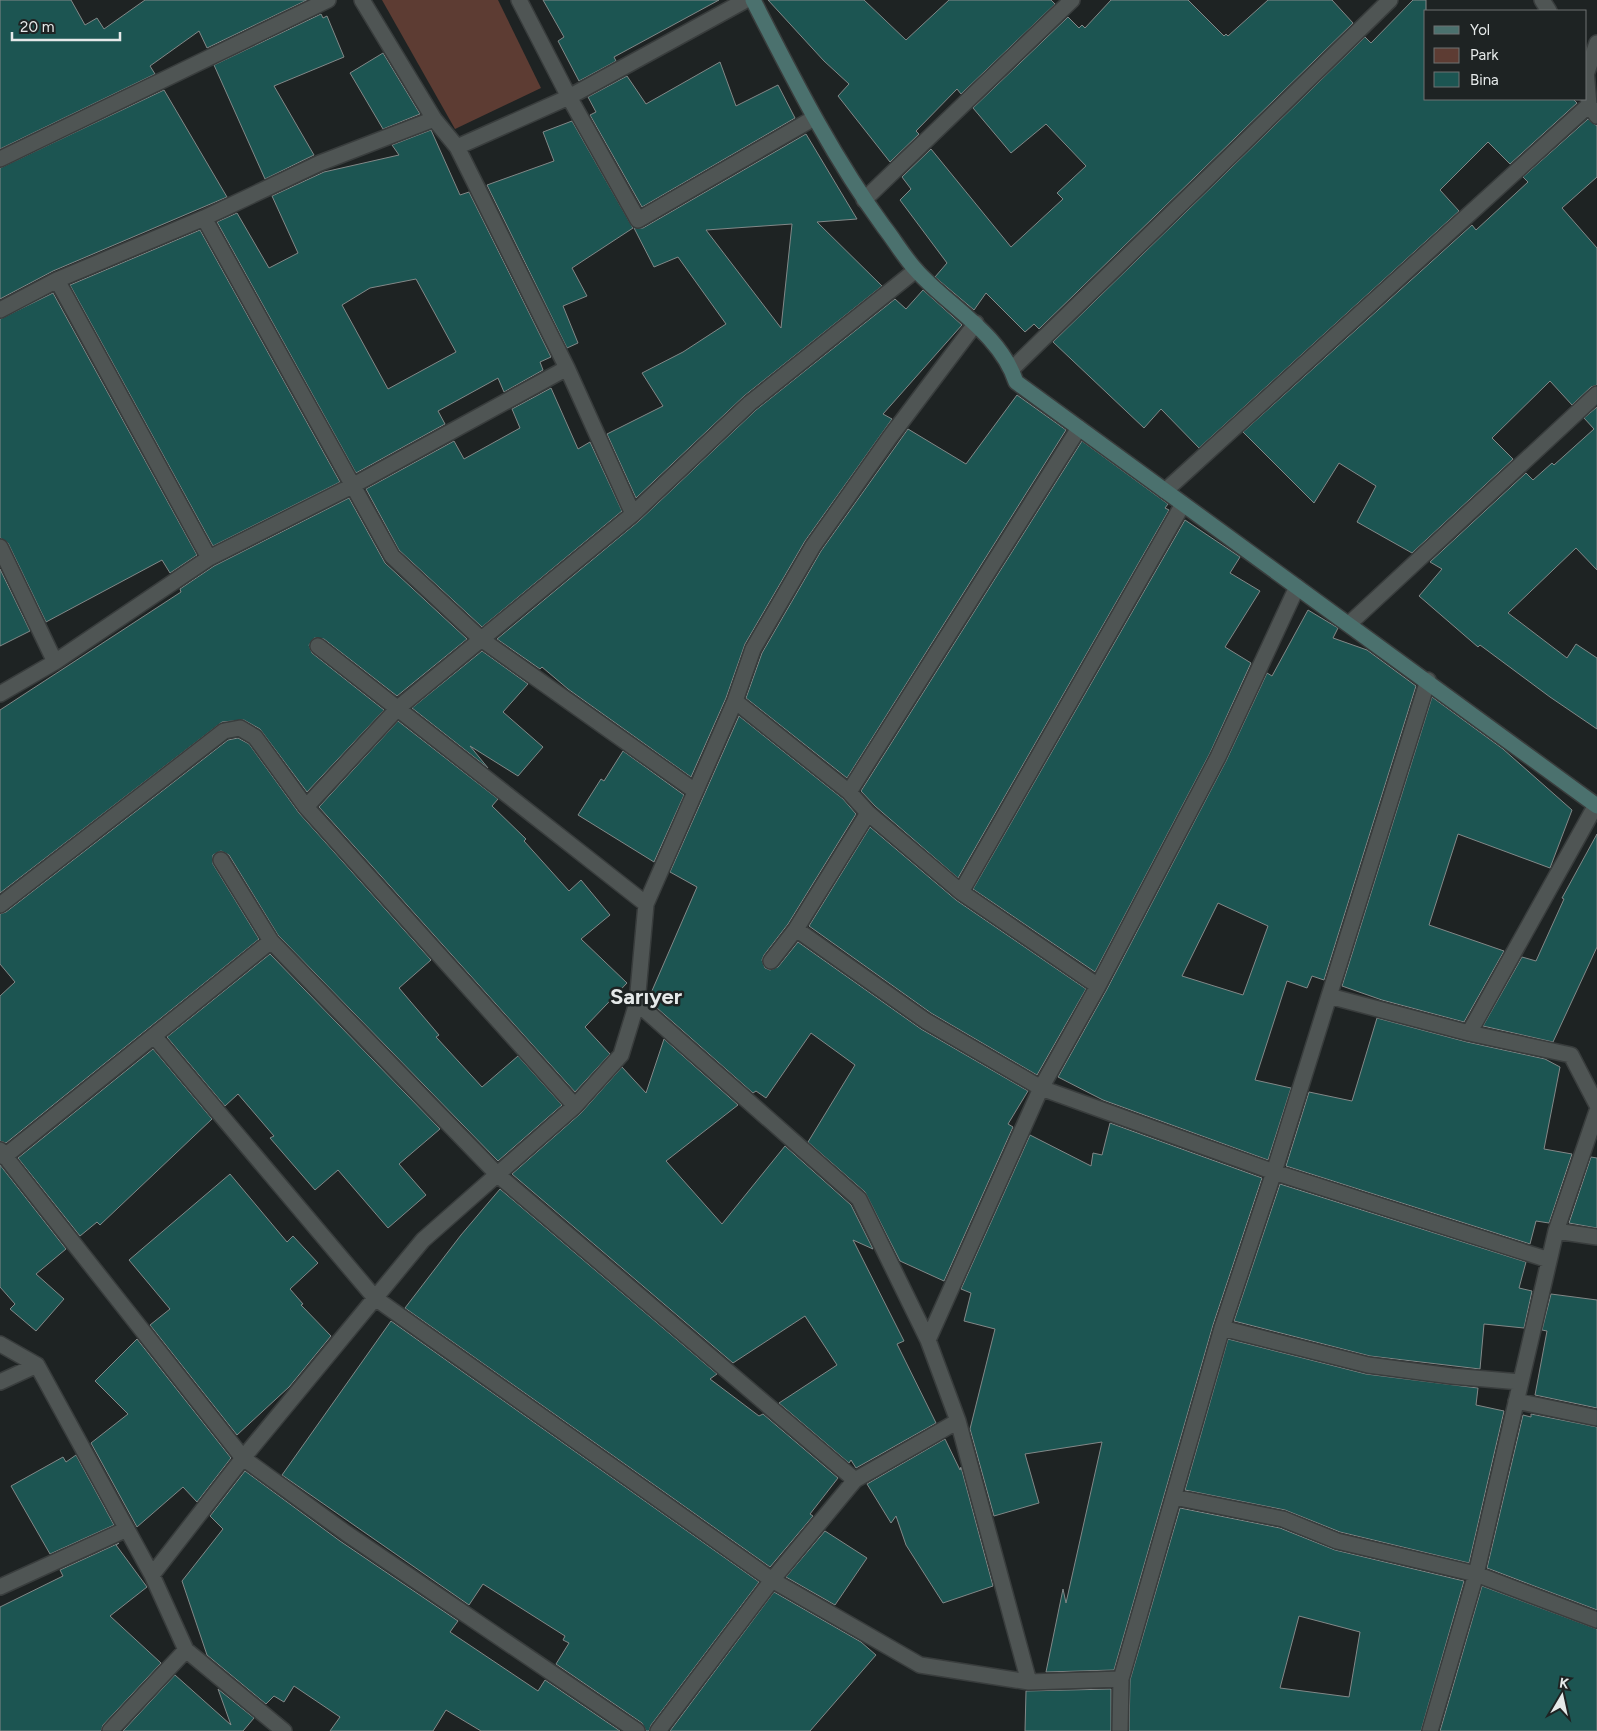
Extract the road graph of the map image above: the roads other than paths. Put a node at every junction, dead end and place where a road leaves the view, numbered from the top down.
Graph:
1 (328, 0) edge
2 (362, 0) edge
3 (519, 0) edge
4 (746, 0) edge
5 (753, 0) edge
6 (1072, 0) edge
7 (1390, 0) edge
8 (1597, 43) edge
9 (1587, 68) edge
10 (1587, 77) edge
11 (569, 98) junction
12 (1593, 111) edge
13 (814, 118) junction
14 (434, 119) junction
15 (457, 147) junction
16 (0, 159) edge
17 (864, 200) junction
18 (204, 218) junction
19 (916, 270) junction
20 (56, 280) junction
21 (0, 310) edge
22 (976, 323) junction
23 (568, 368) junction
24 (1012, 369) junction
25 (1597, 394) edge
26 (1079, 428) junction
27 (352, 486) junction
28 (1165, 491) junction
29 (1184, 504) junction
30 (633, 514) junction
31 (0, 547) edge
32 (209, 558) junction
33 (1297, 587) junction
34 (1349, 624) junction
35 (481, 639) junction
36 (318, 646) dead end
37 (55, 662) junction
38 (1428, 680) junction
39 (0, 694) edge
40 (735, 701) junction
41 (398, 708) junction
42 (695, 791) junction
43 (849, 792) junction
44 (1597, 805) edge
45 (306, 807) junction
46 (868, 813) junction
47 (221, 860) dead end
48 (961, 892) junction
49 (646, 904) junction
50 (0, 905) edge
51 (796, 929) junction
52 (271, 941) junction
53 (771, 961) dead end
54 (1098, 986) junction
55 (1329, 996) junction
56 (637, 1003) junction
57 (1469, 1033) junction
58 (154, 1036) junction
59 (1041, 1088) junction
60 (1597, 1105) edge
61 (575, 1106) junction
62 (1597, 1111) edge
63 (2, 1153) edge
64 (1274, 1172) junction
65 (498, 1174) junction
66 (1556, 1231) junction
67 (1597, 1237) edge
68 (1549, 1260) junction
69 (375, 1298) junction
70 (1222, 1328) junction
71 (928, 1340) junction
72 (0, 1344) edge
73 (37, 1365) junction
74 (0, 1382) edge
75 (1520, 1382) junction
76 (1516, 1401) junction
77 (1597, 1418) edge
78 (958, 1421) junction
79 (243, 1458) junction
80 (855, 1480) junction
81 (1174, 1497) junction
82 (127, 1530) junction
83 (1476, 1574) junction
84 (152, 1575) junction
85 (772, 1580) junction
86 (0, 1587) edge
87 (1597, 1620) edge
88 (186, 1650) junction
89 (1120, 1679) junction
90 (1029, 1682) junction
91 (110, 1731) edge
92 (284, 1731) edge
93 (637, 1731) edge
94 (658, 1731) edge
95 (1120, 1731) edge
96 (1430, 1731) edge

1 - 16 street
2 - 14 street
3 - 11 street
4 - 11 street
5 - 13 main road
6 - 17 street
7 - 24 street
8 - 9 street
10 - 12 street
11 - 13 street
11 - 15 street
12 - 28 street
13 - 17 main road
14 - 15 street
14 - 18 street
15 - 23 street
17 - 19 main road
18 - 20 street
18 - 27 street
19 - 22 main road
19 - 30 street
20 - 21 street
20 - 32 street
22 - 24 main road
22 - 40 street
23 - 27 street
23 - 30 street
24 - 26 main road
25 - 34 street
26 - 28 main road
26 - 43 street
27 - 32 street
27 - 35 street
28 - 29 main road
29 - 33 main road
29 - 48 street
30 - 35 street
31 - 37 street
32 - 37 street
33 - 34 main road
33 - 54 street
34 - 38 main road
35 - 41 street
35 - 42 street
36 - 41 street
37 - 39 street
38 - 44 main road
38 - 55 street
40 - 42 street
40 - 43 street
41 - 45 street
41 - 49 street
42 - 49 street
43 - 46 street
44 - 57 street
45 - 50 street
45 - 61 street
46 - 48 street
46 - 51 street
47 - 52 street
48 - 54 street
49 - 56 street
51 - 53 street
51 - 59 street
52 - 58 street
52 - 65 street
54 - 59 street
55 - 57 street
55 - 64 street
56 - 61 street
56 - 71 street
57 - 60 street
58 - 63 street
58 - 69 street
59 - 64 street
59 - 71 street
61 - 65 street
62 - 66 street
63 - 79 street
64 - 68 street
64 - 70 street
65 - 69 street
65 - 80 street
66 - 67 street
66 - 68 street
68 - 75 street
69 - 79 street
69 - 85 street
70 - 75 street
70 - 81 street
71 - 78 street
72 - 73 street
73 - 74 street
73 - 82 street
75 - 76 street
76 - 77 street
76 - 83 street
78 - 80 street
78 - 90 street
79 - 84 street
79 - 93 street
80 - 85 street
81 - 83 street
81 - 89 street
82 - 84 street
82 - 86 street
83 - 87 street
83 - 96 street
84 - 88 street
85 - 90 street
85 - 94 street
88 - 91 street
88 - 92 street
89 - 90 street
89 - 95 street

